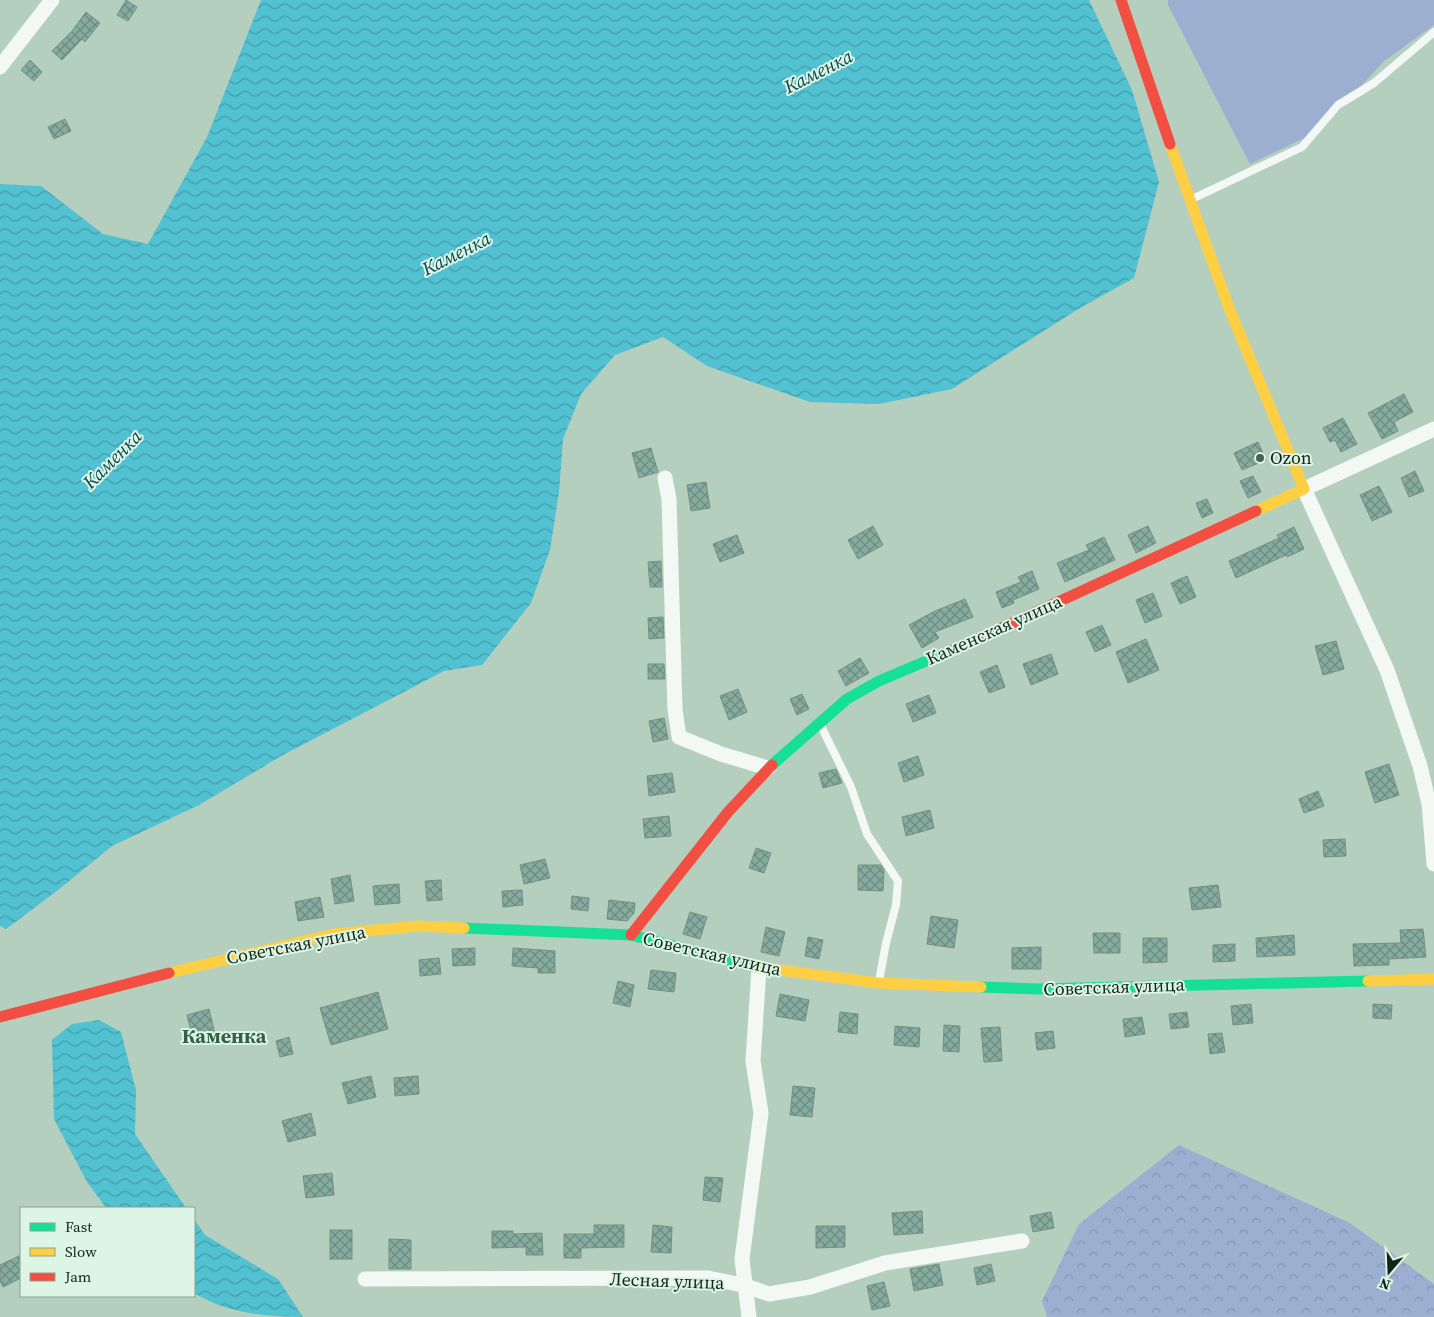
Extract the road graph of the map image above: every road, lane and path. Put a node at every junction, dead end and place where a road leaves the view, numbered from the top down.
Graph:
1 (52, 0) edge
2 (1122, 0) edge
3 (1434, 32) edge
4 (0, 67) edge
5 (1188, 201) junction
6 (1434, 429) edge
7 (665, 478) dead end
8 (1304, 489) junction
9 (820, 722) junction
10 (768, 768) junction
11 (1431, 803) edge
12 (1434, 864) edge
13 (631, 935) junction
14 (759, 968) junction
15 (1434, 979) edge
16 (879, 984) junction
17 (0, 1017) edge
18 (1022, 1241) dead end
19 (365, 1279) dead end
20 (743, 1285) junction
21 (748, 1317) edge

1 - 4 street
2 - 5 street
3 - 5 lane
5 - 8 street
6 - 8 street, Каменская улица
7 - 10 street
8 - 9 street, Каменская улица
8 - 11 street
9 - 10 street, Каменская улица
9 - 16 lane
10 - 13 street, Каменская улица
11 - 12 street
13 - 14 street, Советская улица
13 - 17 street, Советская улица
14 - 16 street, Советская улица
14 - 20 street
15 - 16 street, Советская улица
18 - 20 street, Лесная улица
19 - 20 street, Лесная улица
20 - 21 street

